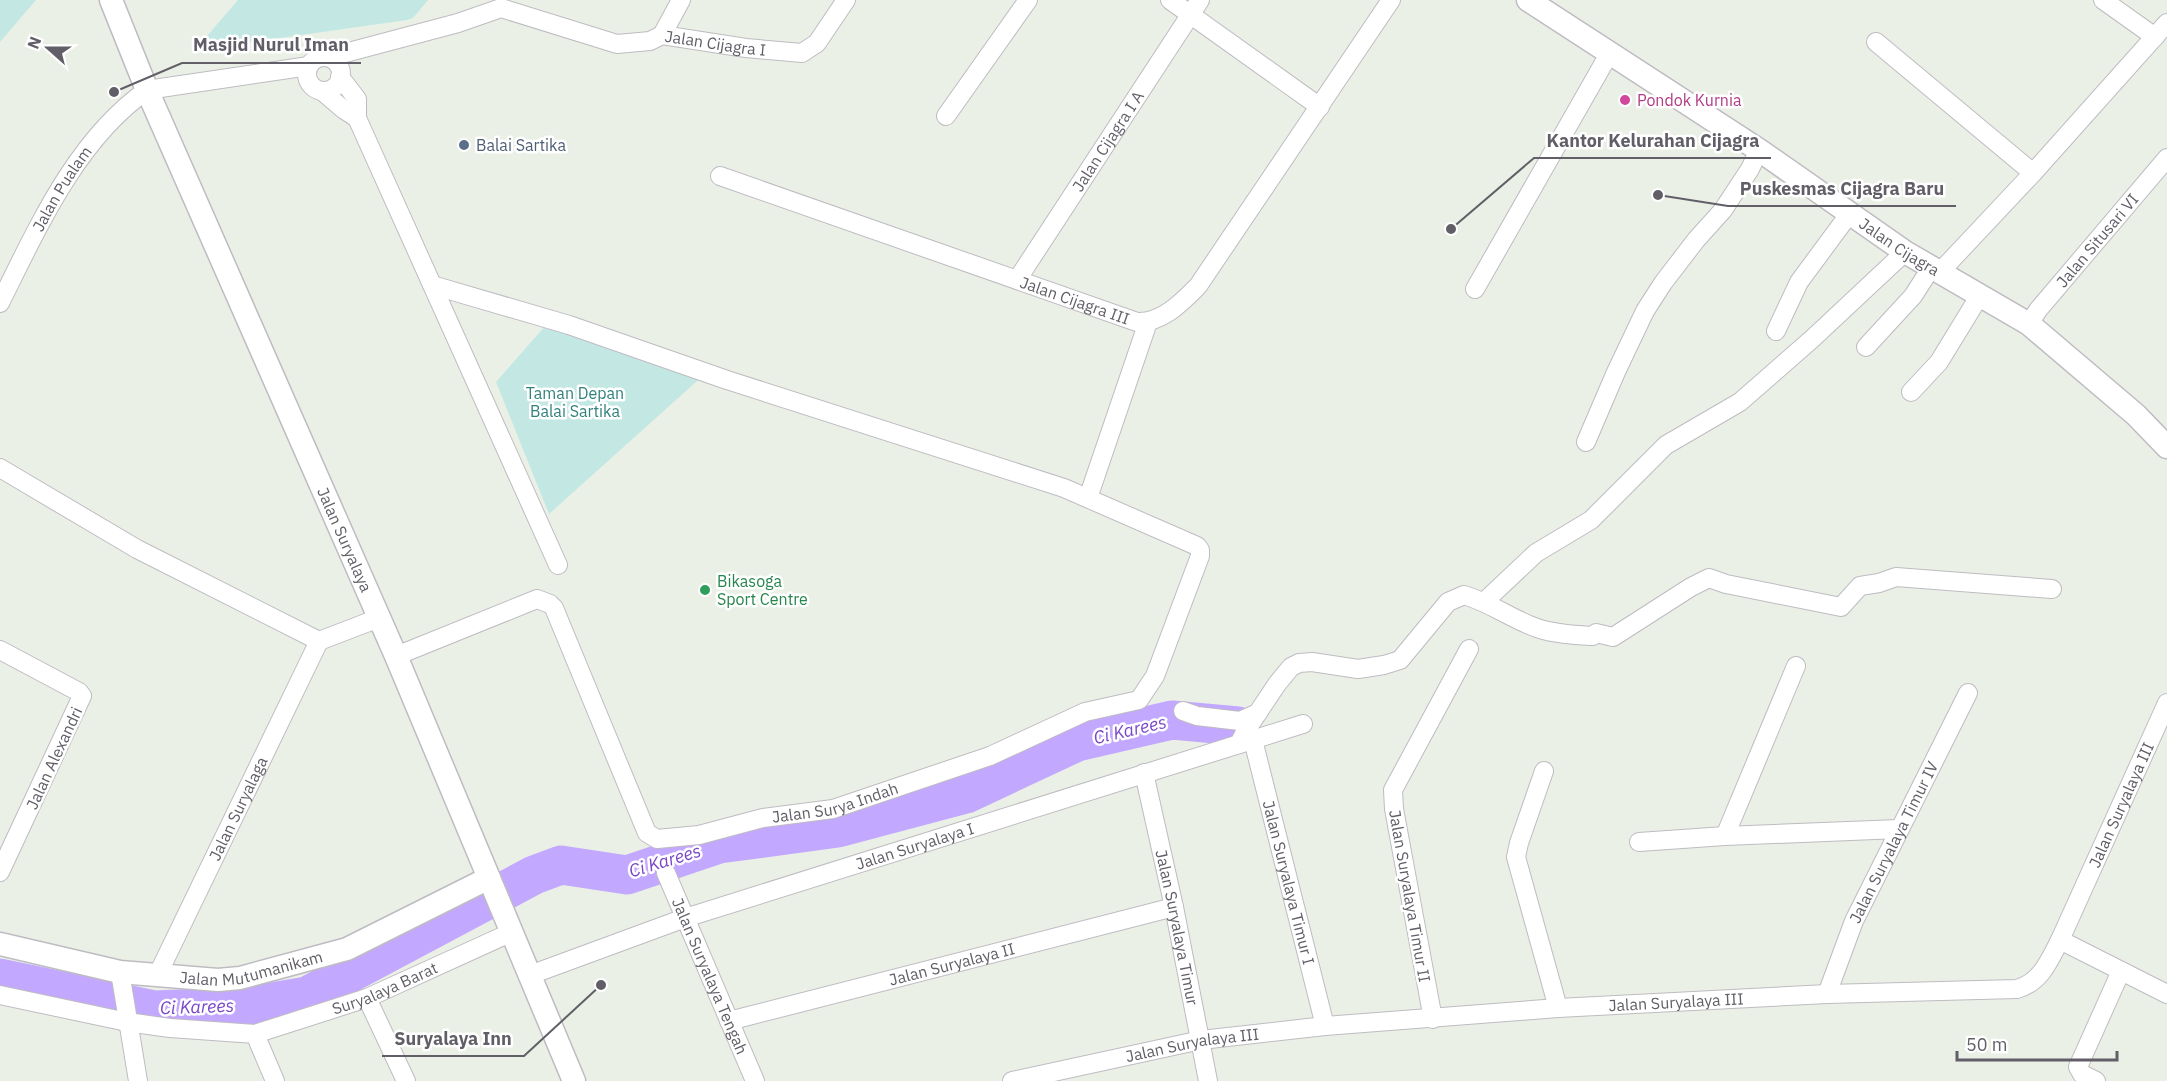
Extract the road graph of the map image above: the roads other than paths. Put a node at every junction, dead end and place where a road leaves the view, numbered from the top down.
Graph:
1 (111, 0) edge
2 (681, 0) edge
3 (846, 0) edge
4 (1028, 0) edge
5 (1170, 0) edge
6 (1391, 0) edge
7 (2103, 0) edge
8 (501, 4) edge
9 (1541, 4) edge
10 (1195, 7) edge
11 (2161, 30) edge
12 (662, 35) junction
13 (1876, 42) dead end
14 (1610, 54) junction
15 (337, 68) junction
16 (304, 69) junction
17 (147, 90) junction
18 (322, 91) junction
19 (1320, 107) junction
20 (946, 116) dead end
21 (357, 118) junction
22 (1759, 150) junction
23 (2167, 158) edge
24 (2033, 173) junction
25 (720, 176) dead end
26 (1850, 213) junction
27 (1905, 252) junction
28 (1935, 270) junction
29 (1017, 280) junction
30 (432, 285) junction
31 (1475, 289) dead end
32 (1980, 295) junction
33 (0, 303) edge
34 (1148, 322) junction
35 (2029, 324) junction
36 (1776, 331) dead end
37 (1866, 347) dead end
38 (1911, 392) dead end
39 (1586, 442) dead end
40 (2167, 447) edge
41 (0, 468) edge
42 (1088, 498) junction
43 (558, 565) dead end
44 (2052, 589) dead end
45 (1485, 601) junction
46 (379, 618) junction
47 (319, 641) junction
48 (1470, 649) dead end
49 (0, 650) edge
50 (396, 656) junction
51 (1796, 666) dead end
52 (1968, 693) dead end
53 (2167, 703) edge
54 (1183, 711) dead end
55 (1303, 724) dead end
56 (1249, 730) junction
57 (1544, 771) dead end
58 (1144, 773) junction
59 (1899, 829) junction
60 (1725, 836) junction
61 (1639, 842) dead end
62 (0, 872) edge
63 (666, 873) dead end
64 (492, 884) junction
65 (1174, 907) junction
66 (685, 918) junction
67 (509, 927) junction
68 (2060, 940) junction
69 (0, 944) edge
70 (2121, 971) junction
71 (120, 972) junction
72 (530, 975) junction
73 (158, 976) junction
74 (1827, 994) junction
75 (2167, 994) edge
76 (0, 995) edge
77 (367, 998) junction
78 (1558, 1008) junction
79 (1433, 1019) junction
80 (127, 1020) junction
81 (729, 1021) junction
82 (1324, 1026) junction
83 (255, 1034) junction
84 (1201, 1040) junction
85 (138, 1081) edge
86 (274, 1081) edge
87 (406, 1081) edge
88 (574, 1081) edge
89 (755, 1081) edge
90 (1012, 1081) edge
91 (1209, 1081) edge
92 (2096, 1081) edge

1 - 17 street, Jalan Suryalaya
2 - 12 street
3 - 12 street, Jalan Cijagra I
4 - 20 street
5 - 10 street
6 - 19 street, Jalan Cijagra III
7 - 11 street
8 - 12 street, Jalan Cijagra I
8 - 15 street, Jalan Cijagra I
9 - 14 street, Jalan Cijagra
10 - 19 street
10 - 29 street, Jalan Cijagra I A
11 - 24 street
13 - 24 street
14 - 22 street, Jalan Cijagra
14 - 31 street
15 - 16 street
15 - 18 street
15 - 21 street
16 - 17 street
16 - 18 street
17 - 33 street, Jalan Pualam
17 - 46 street, Jalan Suryalaya
18 - 21 street
19 - 34 street, Jalan Cijagra III
21 - 30 street
22 - 26 street, Jalan Cijagra
22 - 39 street
23 - 35 street, Jalan Situsari VI
24 - 28 street
25 - 29 street, Jalan Cijagra III
26 - 27 street, Jalan Cijagra
26 - 36 street
27 - 28 street, Jalan Cijagra
27 - 45 street
28 - 32 street, Jalan Cijagra
28 - 37 street
29 - 34 street, Jalan Cijagra III
30 - 42 street
30 - 43 street
32 - 35 street, Jalan Cijagra
32 - 38 street
34 - 42 street
35 - 40 street, Jalan Cijagra
41 - 47 street
42 - 50 street, Jalan Surya Indah
44 - 45 street
45 - 56 street
46 - 47 street
46 - 50 street, Jalan Suryalaya
47 - 73 street, Jalan Suryalaga
48 - 79 street, Jalan Suryalaya Timur II
49 - 62 street, Jalan Alexandri
50 - 64 street, Jalan Suryalaya
51 - 60 street
52 - 59 street, Jalan Suryalaya Timur IV
53 - 68 street, Jalan Suryalaya III
54 - 56 street
55 - 56 street, Jalan Suryalaya I
56 - 58 street, Jalan Suryalaya I
56 - 82 street, Jalan Suryalaya Timur I
57 - 78 street
58 - 65 street, Jalan Suryalaya Timur
58 - 66 street, Jalan Suryalaya I
59 - 60 street
59 - 74 street, Jalan Suryalaya Timur IV
60 - 61 street
63 - 66 street, Jalan Suryalaya Tengah
64 - 67 street, Jalan Suryalaya
64 - 73 street, Jalan Mutumanikam
65 - 81 street, Jalan Suryalaya II
65 - 84 street, Jalan Suryalaya Timur
66 - 72 street, Jalan Suryalaya I
66 - 81 street, Jalan Suryalaya Tengah
67 - 72 street, Jalan Suryalaya
67 - 77 street, Suryalaya Barat
68 - 70 street
68 - 74 street, Jalan Suryalaya III
69 - 71 street, Jalan Mutumanikam
70 - 75 street
70 - 92 street
71 - 73 street, Jalan Mutumanikam
71 - 80 street
72 - 88 street, Jalan Suryalaya
74 - 78 street, Jalan Suryalaya III
76 - 80 street
77 - 83 street, Suryalaya Barat
77 - 87 street
78 - 79 street, Jalan Suryalaya III
79 - 82 street, Jalan Suryalaya III
80 - 83 street
80 - 85 street
81 - 89 street, Jalan Suryalaya Tengah
82 - 84 street, Jalan Suryalaya III
83 - 86 street
84 - 90 street, Jalan Suryalaya III
84 - 91 street, Jalan Suryalaya Timur

